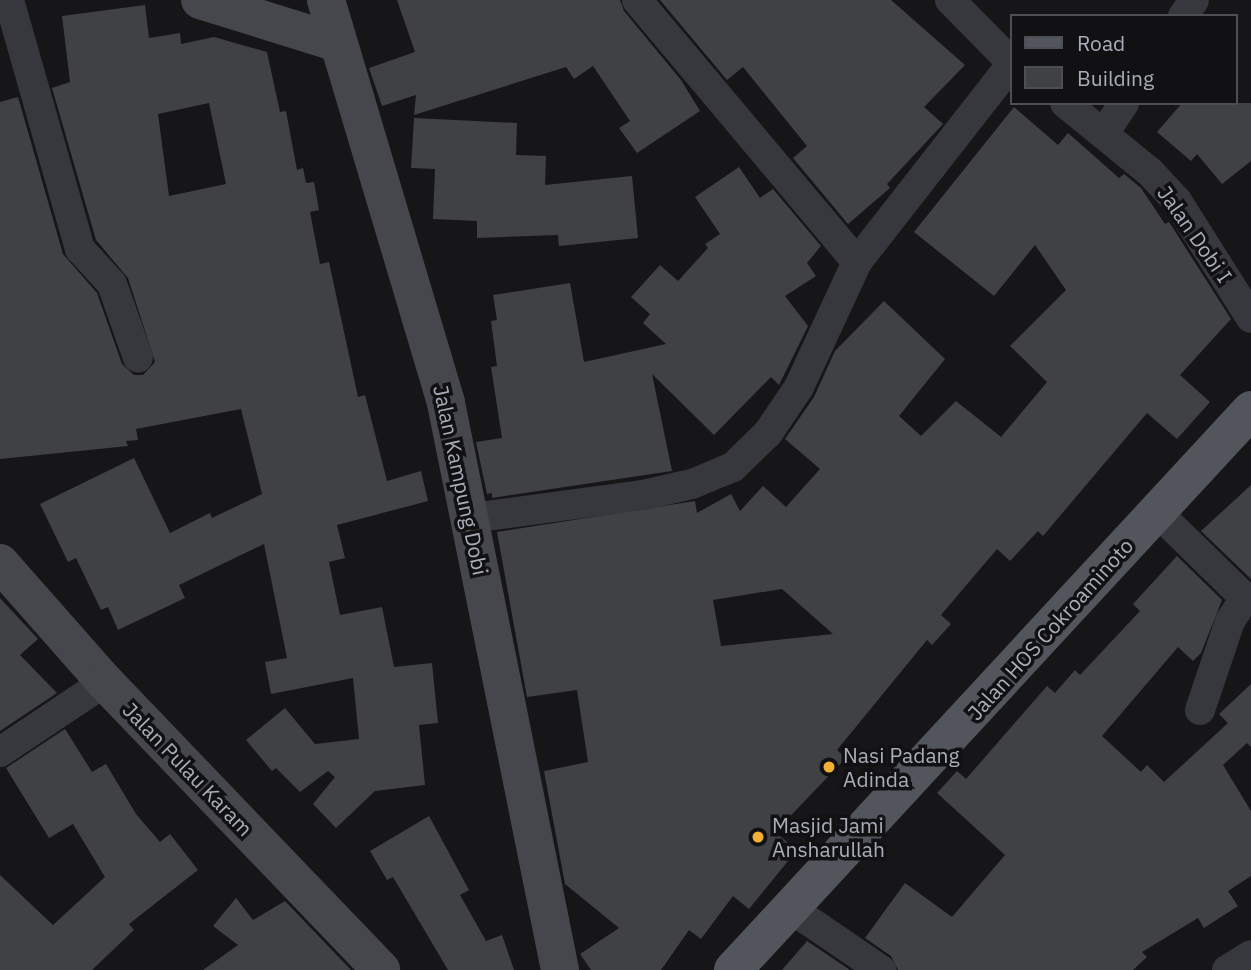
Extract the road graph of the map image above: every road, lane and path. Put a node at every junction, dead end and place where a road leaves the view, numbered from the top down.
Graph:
1 (9, 0) edge
2 (200, 0) edge
3 (326, 0) edge
4 (637, 0) edge
5 (950, 0) edge
6 (338, 43) junction
7 (1010, 62) edge
8 (1010, 64) edge
9 (1068, 105) edge
10 (1123, 105) edge
11 (1104, 133) junction
12 (858, 262) junction
13 (1251, 318) edge
14 (138, 358) dead end
15 (1251, 410) edge
16 (1157, 512) junction
17 (471, 518) junction
18 (0, 563) edge
19 (1248, 597) edge
20 (105, 682) junction
21 (1200, 710) dead end
22 (0, 752) edge
23 (793, 910) junction
24 (1251, 955) edge
25 (381, 970) edge
26 (560, 970) edge
27 (733, 970) edge
28 (880, 970) edge
29 (1227, 970) edge

1 - 14 street
2 - 6 street
3 - 6 street, Jalan Kampung Dobi
4 - 12 street
5 - 7 street
6 - 17 street, Jalan Kampung Dobi
8 - 12 street
9 - 11 street, Jalan Dobi I
10 - 11 street
11 - 13 street, Jalan Dobi I
12 - 17 street
15 - 16 main road, Jalan HOS Cokroaminoto
16 - 19 street
16 - 23 main road, Jalan HOS Cokroaminoto
17 - 26 street, Jalan Kampung Dobi
18 - 20 street, Jalan Pulau Karam
19 - 21 street
20 - 22 street
20 - 25 street, Jalan Pulau Karam
23 - 27 main road, Jalan HOS Cokroaminoto
23 - 28 street
24 - 29 street

